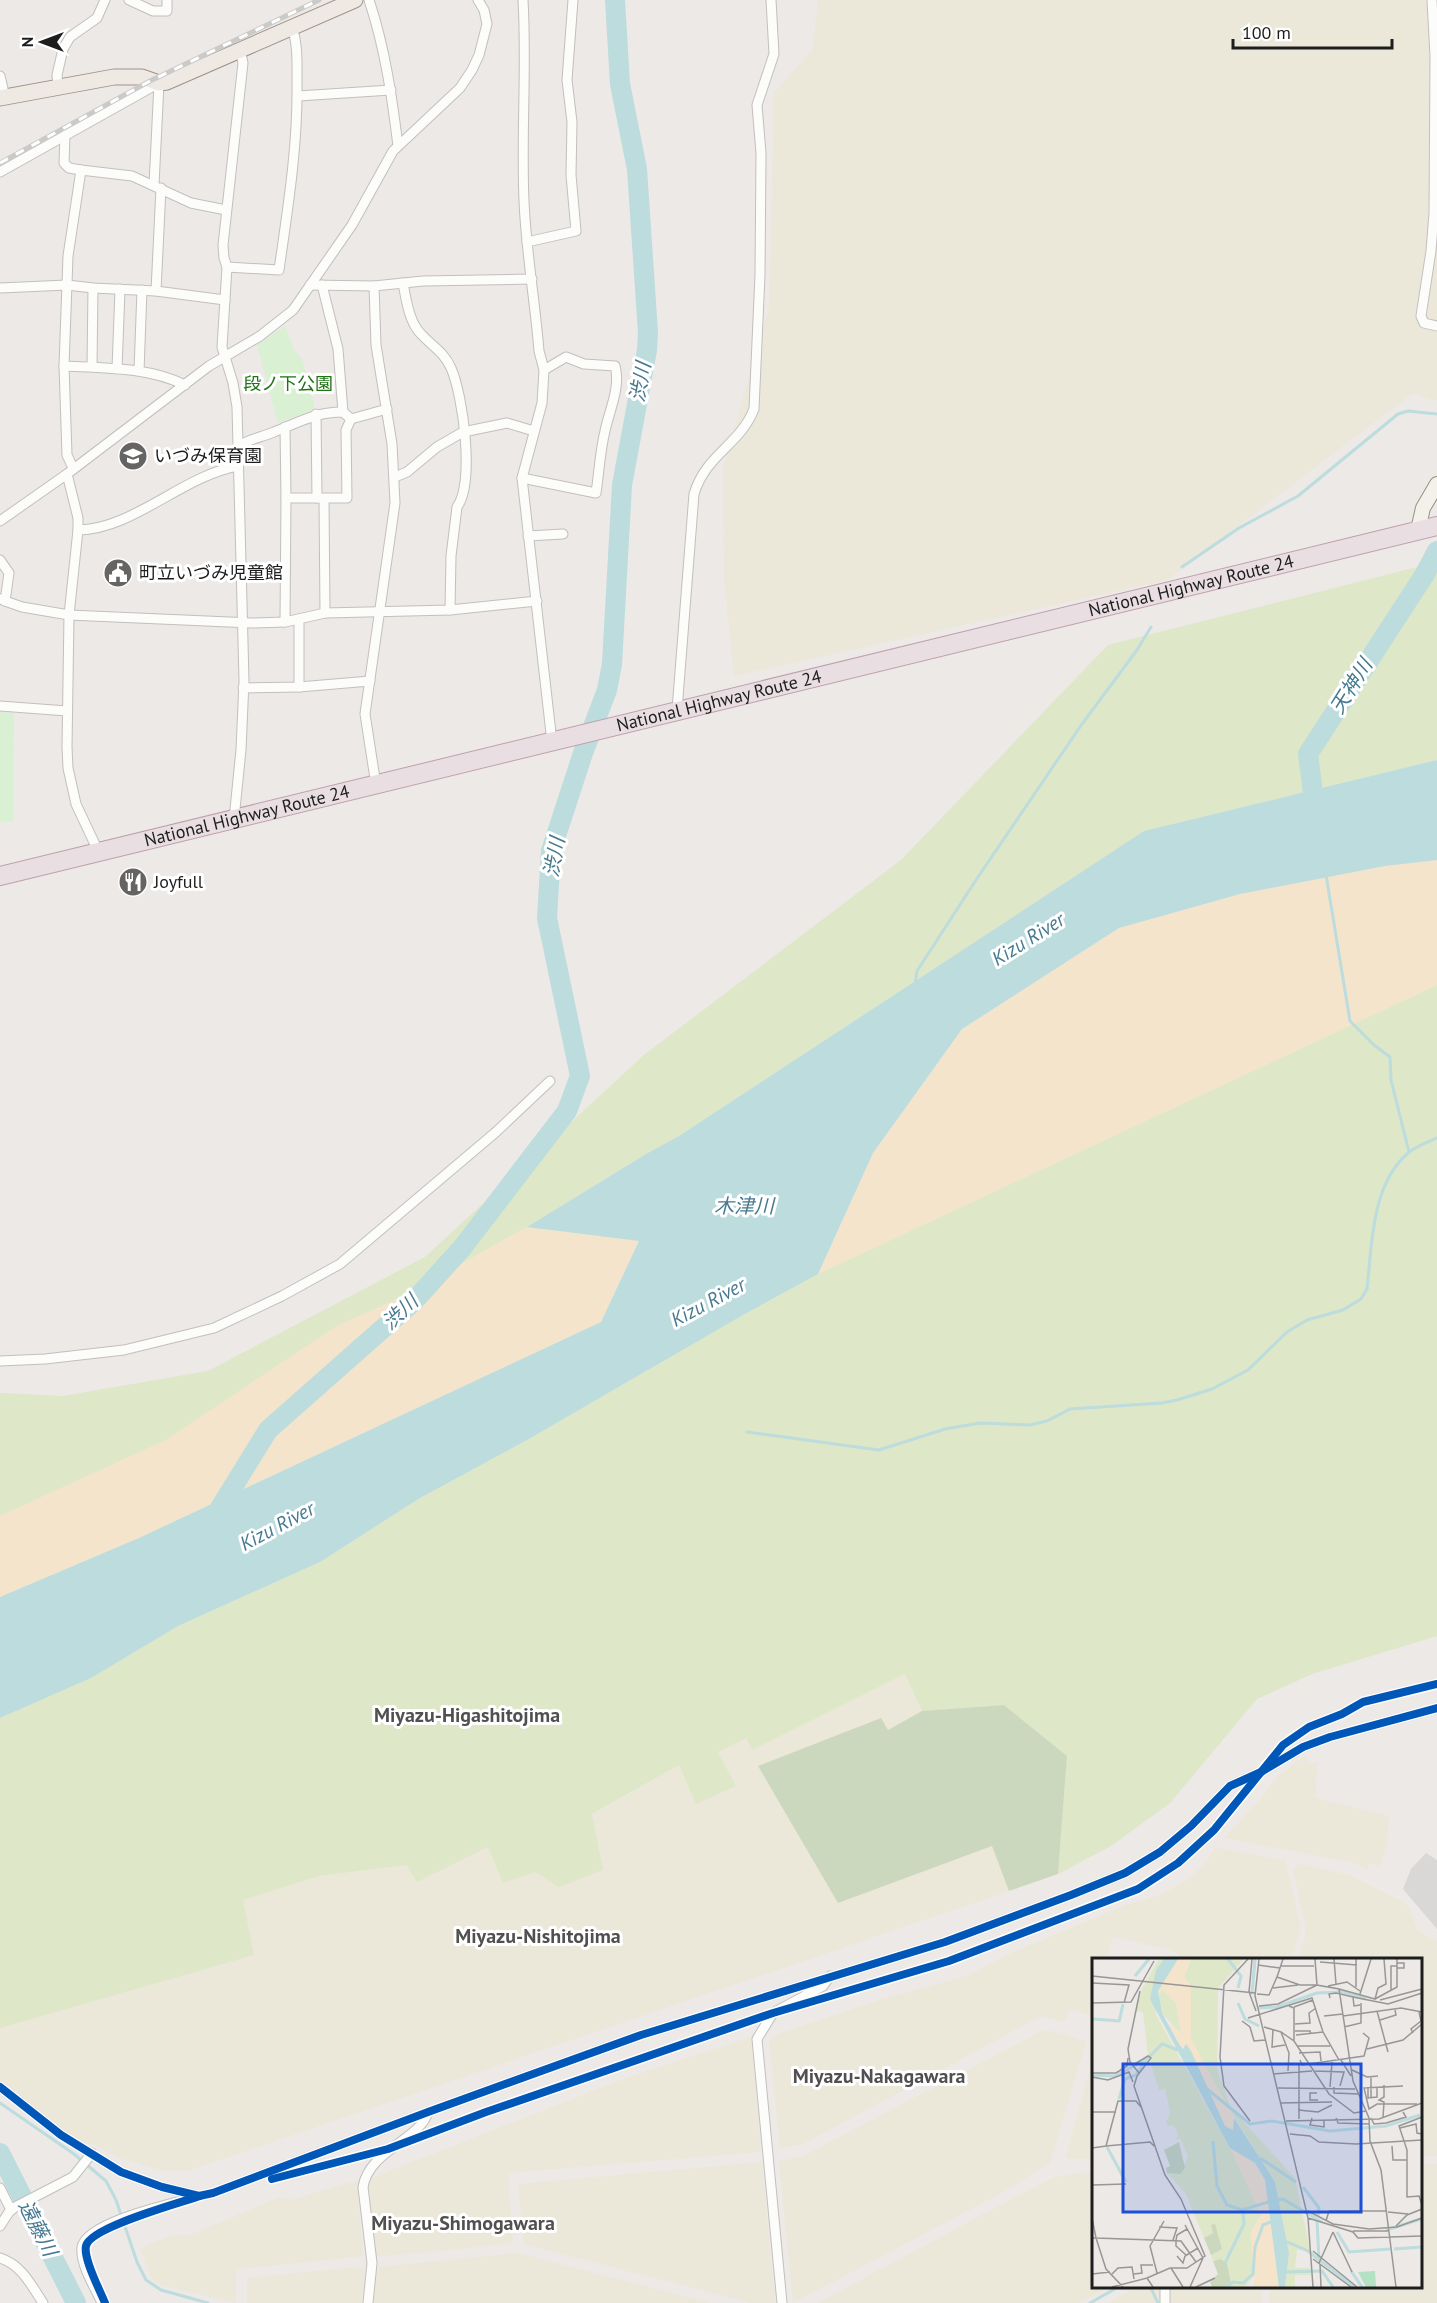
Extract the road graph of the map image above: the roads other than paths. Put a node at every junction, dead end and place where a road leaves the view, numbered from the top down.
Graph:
1 (105, 0) edge
2 (129, 0) edge
3 (167, 0) edge
4 (355, 0) edge
5 (369, 0) edge
6 (478, 0) edge
7 (523, 0) edge
8 (573, 0) edge
9 (771, 0) edge
10 (1432, 0) edge
11 (292, 27) junction
12 (240, 49) junction
13 (0, 76) edge
14 (159, 83) junction
15 (58, 87) junction
16 (391, 90) junction
17 (298, 96) junction
18 (3, 98) edge
19 (64, 135) junction
20 (398, 146) junction
21 (81, 170) junction
22 (0, 172) edge
23 (158, 186) junction
24 (226, 210) junction
25 (527, 242) junction
26 (227, 267) junction
27 (532, 279) junction
28 (402, 283) junction
29 (67, 285) junction
30 (310, 285) junction
31 (322, 285) junction
32 (374, 286) junction
33 (0, 288) edge
34 (93, 288) junction
35 (120, 290) junction
36 (142, 290) junction
37 (156, 291) junction
38 (225, 300) junction
39 (1437, 326) edge
40 (225, 357) junction
41 (64, 366) junction
42 (92, 368) junction
43 (117, 369) junction
44 (544, 370) junction
45 (139, 371) junction
46 (185, 385) junction
47 (387, 409) junction
48 (316, 414) junction
49 (347, 415) junction
50 (285, 427) junction
51 (534, 431) junction
52 (463, 432) junction
53 (238, 446) junction
54 (238, 466) junction
55 (70, 471) junction
56 (395, 477) junction
57 (522, 478) junction
58 (1437, 484) edge
59 (285, 498) junction
60 (321, 499) junction
61 (0, 521) edge
62 (1437, 526) edge
63 (78, 530) junction
64 (1418, 530) junction
65 (563, 534) dead end
66 (528, 536) junction
67 (0, 560) edge
68 (2, 600) edge
69 (537, 601) junction
70 (450, 610) junction
71 (380, 611) junction
72 (326, 613) junction
73 (69, 615) junction
74 (299, 619) junction
75 (285, 621) junction
76 (243, 623) junction
77 (370, 681) junction
78 (299, 687) junction
79 (243, 688) junction
80 (0, 705) edge
81 (677, 710) junction
82 (67, 711) junction
83 (552, 742) junction
84 (376, 785) junction
85 (234, 819) junction
86 (99, 853) junction
87 (0, 876) edge
88 (550, 1081) dead end
89 (0, 1361) edge
90 (1437, 1708) edge
91 (830, 1976) junction
92 (0, 2087) edge
93 (428, 2112) junction
94 (92, 2153) junction
95 (0, 2188) edge
96 (200, 2196) junction
97 (11, 2210) junction
98 (0, 2226) edge
99 (0, 2258) edge
100 (43, 2303) edge
101 (102, 2303) edge
102 (368, 2303) edge
103 (782, 2303) edge

1 - 15 street
2 - 3 street
4 - 11 main road
5 - 16 street
6 - 20 street
7 - 25 street
8 - 25 street
9 - 81 street
10 - 39 street
11 - 12 main road
11 - 17 street
12 - 14 main road
12 - 24 street
13 - 18 street
14 - 15 main road
14 - 19 street
14 - 23 street
15 - 18 main road
16 - 17 street
16 - 20 street
17 - 26 street
19 - 21 street
19 - 22 street
20 - 30 street
21 - 23 street
21 - 29 street
23 - 24 street
23 - 37 street
24 - 26 street
25 - 27 street
26 - 38 street
27 - 28 street
27 - 44 street
28 - 32 street
28 - 52 street
29 - 33 street
29 - 34 street
29 - 41 street
30 - 31 street
30 - 40 street
31 - 32 street
31 - 49 street
32 - 47 street
34 - 35 street
34 - 42 street
35 - 36 street
35 - 43 street
36 - 37 street
36 - 45 street
37 - 38 street
38 - 40 street
40 - 46 street
40 - 53 street
41 - 42 street
41 - 55 street
42 - 43 street
43 - 45 street
44 - 51 street
44 - 57 street
45 - 46 street
46 - 55 street
47 - 49 street
47 - 56 street
48 - 49 street
48 - 50 street
48 - 60 street
49 - 60 street
50 - 53 street
50 - 59 street
51 - 52 street
51 - 57 street
52 - 56 street
52 - 70 street
53 - 54 street
54 - 63 street
54 - 76 street
55 - 61 street
55 - 63 street
56 - 71 street
57 - 66 street
58 - 64 street
59 - 60 street
59 - 75 street
60 - 72 street
62 - 64 highway, National Highway Route 24
63 - 73 street
64 - 81 highway, National Highway Route 24
65 - 66 street
66 - 69 street
67 - 68 street
68 - 73 street
69 - 70 street
69 - 83 street
70 - 71 street
71 - 72 street
71 - 77 street
72 - 74 street
73 - 76 street
73 - 82 street
74 - 75 street
74 - 78 street
75 - 76 street
76 - 79 street
77 - 78 street
77 - 84 street
78 - 79 street
79 - 85 street
80 - 82 street
81 - 83 highway, National Highway Route 24
82 - 86 street
83 - 84 highway, National Highway Route 24
84 - 85 highway, National Highway Route 24
85 - 86 highway, National Highway Route 24
86 - 87 highway, National Highway Route 24
88 - 89 street
90 - 91 street
91 - 93 street
91 - 103 street
92 - 94 street
93 - 96 street
93 - 102 street
94 - 96 street
94 - 97 street
95 - 97 street
96 - 101 street
97 - 98 street
99 - 100 street

